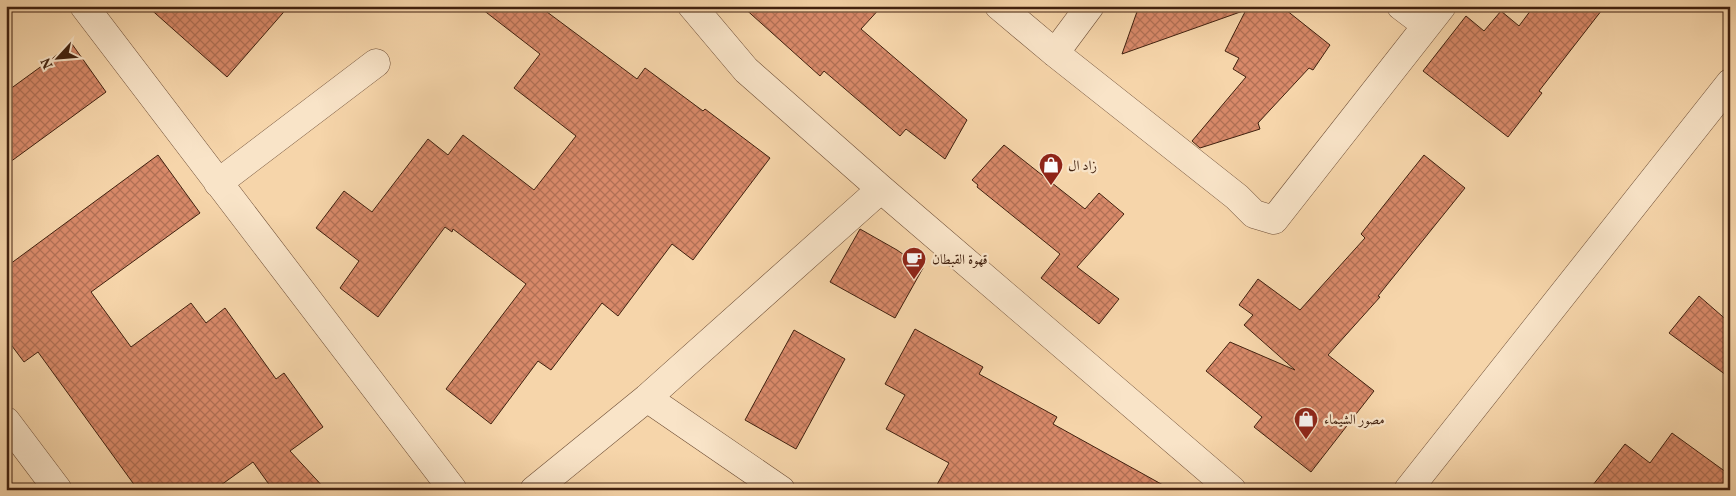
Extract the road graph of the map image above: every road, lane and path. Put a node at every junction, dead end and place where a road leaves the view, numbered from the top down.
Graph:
1 (84, 6) edge
2 (692, 6) edge
3 (999, 6) edge
4 (1090, 6) edge
5 (1401, 6) edge
6 (1434, 15) edge
7 (1054, 54) junction
8 (376, 63) dead end
9 (1730, 83) edge
10 (218, 183) junction
11 (881, 189) junction
12 (647, 398) junction
13 (6, 421) edge
14 (58, 490) edge
15 (453, 490) edge
16 (534, 490) edge
17 (781, 490) edge
18 (1232, 490) edge
19 (1408, 490) edge

1 - 10 street
2 - 11 street
3 - 7 street
4 - 7 street
5 - 6 street
6 - 7 street
8 - 10 street
9 - 19 street
10 - 15 street
11 - 12 street
11 - 18 street
12 - 16 street
12 - 17 street
13 - 14 street

